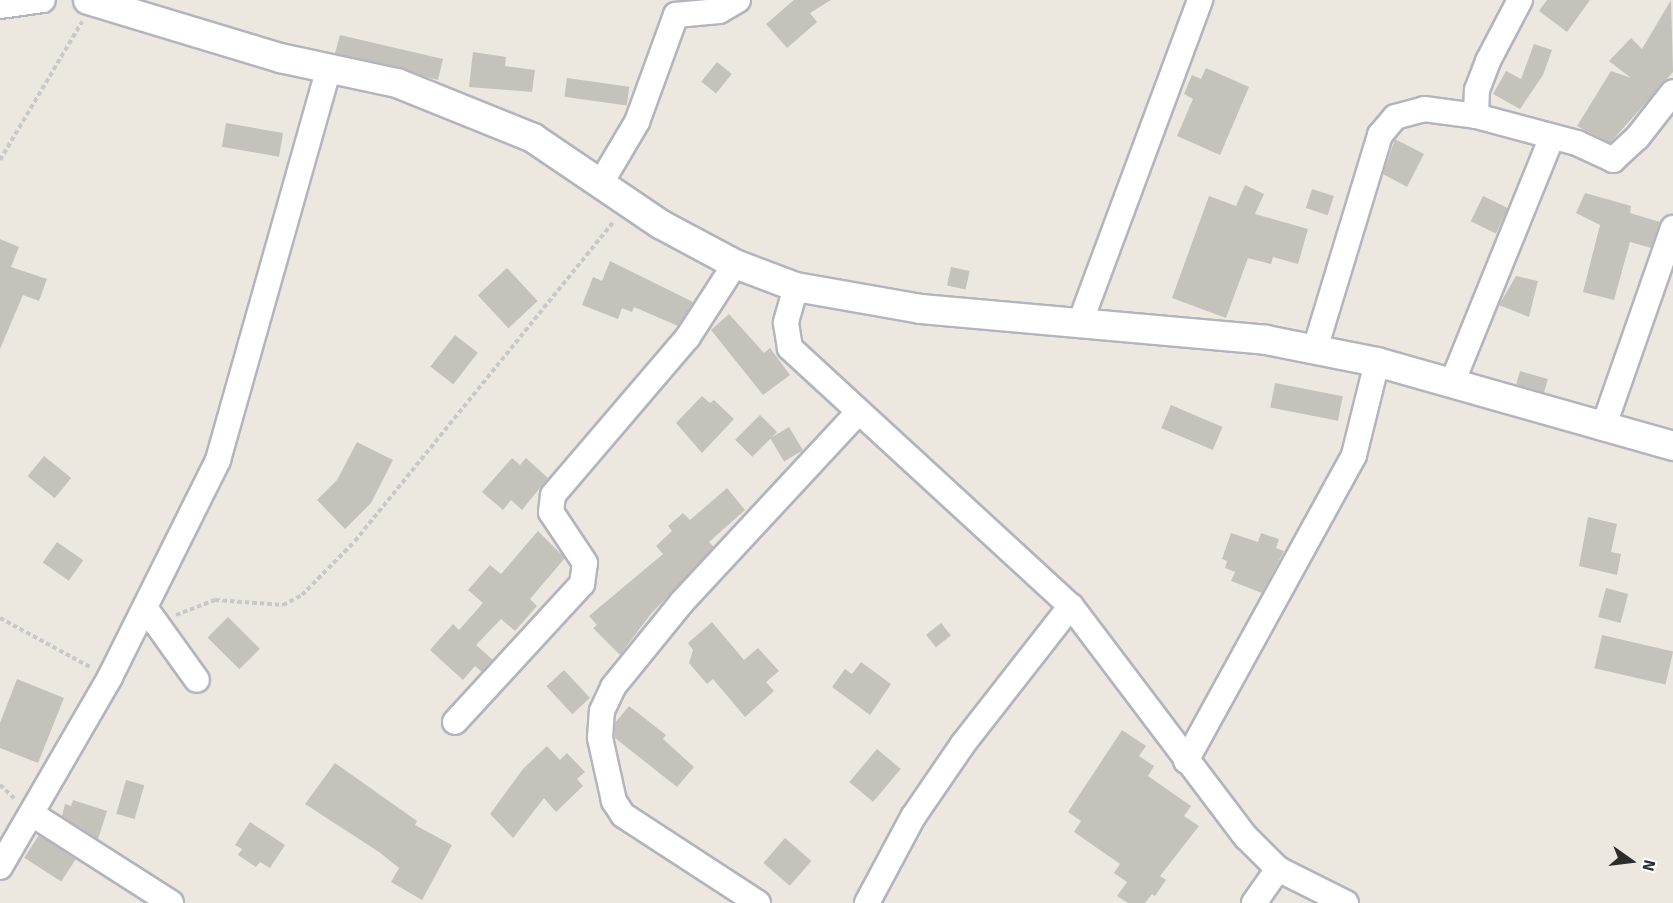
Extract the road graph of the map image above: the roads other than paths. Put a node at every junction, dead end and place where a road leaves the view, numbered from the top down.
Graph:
1 (43, 0) edge
2 (738, 0) edge
3 (1200, 0) edge
4 (1520, 0) edge
5 (91, 2) edge
6 (0, 6) edge
7 (329, 68) junction
8 (1673, 92) edge
9 (1476, 116) junction
10 (1551, 139) junction
11 (602, 181) junction
12 (1673, 228) edge
13 (735, 264) junction
14 (796, 287) junction
15 (1080, 322) junction
16 (1315, 349) junction
17 (1377, 362) junction
18 (1452, 383) junction
19 (857, 414) junction
20 (1603, 428) junction
21 (1673, 446) edge
22 (1071, 606) junction
23 (152, 616) junction
24 (197, 680) dead end
25 (455, 722) dead end
26 (1186, 761) junction
27 (32, 814) junction
28 (0, 867) edge
29 (1278, 869) junction
30 (171, 903) edge
31 (758, 903) edge
32 (867, 903) edge
33 (1254, 903) edge
34 (1346, 903) edge

1 - 6 street
2 - 11 street
3 - 15 street
4 - 9 street
5 - 7 street
7 - 11 street
7 - 23 street
8 - 10 street
9 - 10 street
9 - 16 street
10 - 18 street
11 - 13 street
12 - 20 street
13 - 14 street
13 - 25 street
14 - 15 street
14 - 19 street
15 - 16 street
16 - 17 street
17 - 18 street
17 - 26 street
18 - 20 street
19 - 22 street
19 - 31 street
20 - 21 street
22 - 26 street
22 - 32 street
23 - 24 street
23 - 27 street
26 - 29 street
27 - 28 street
27 - 30 street
29 - 33 street
29 - 34 street

